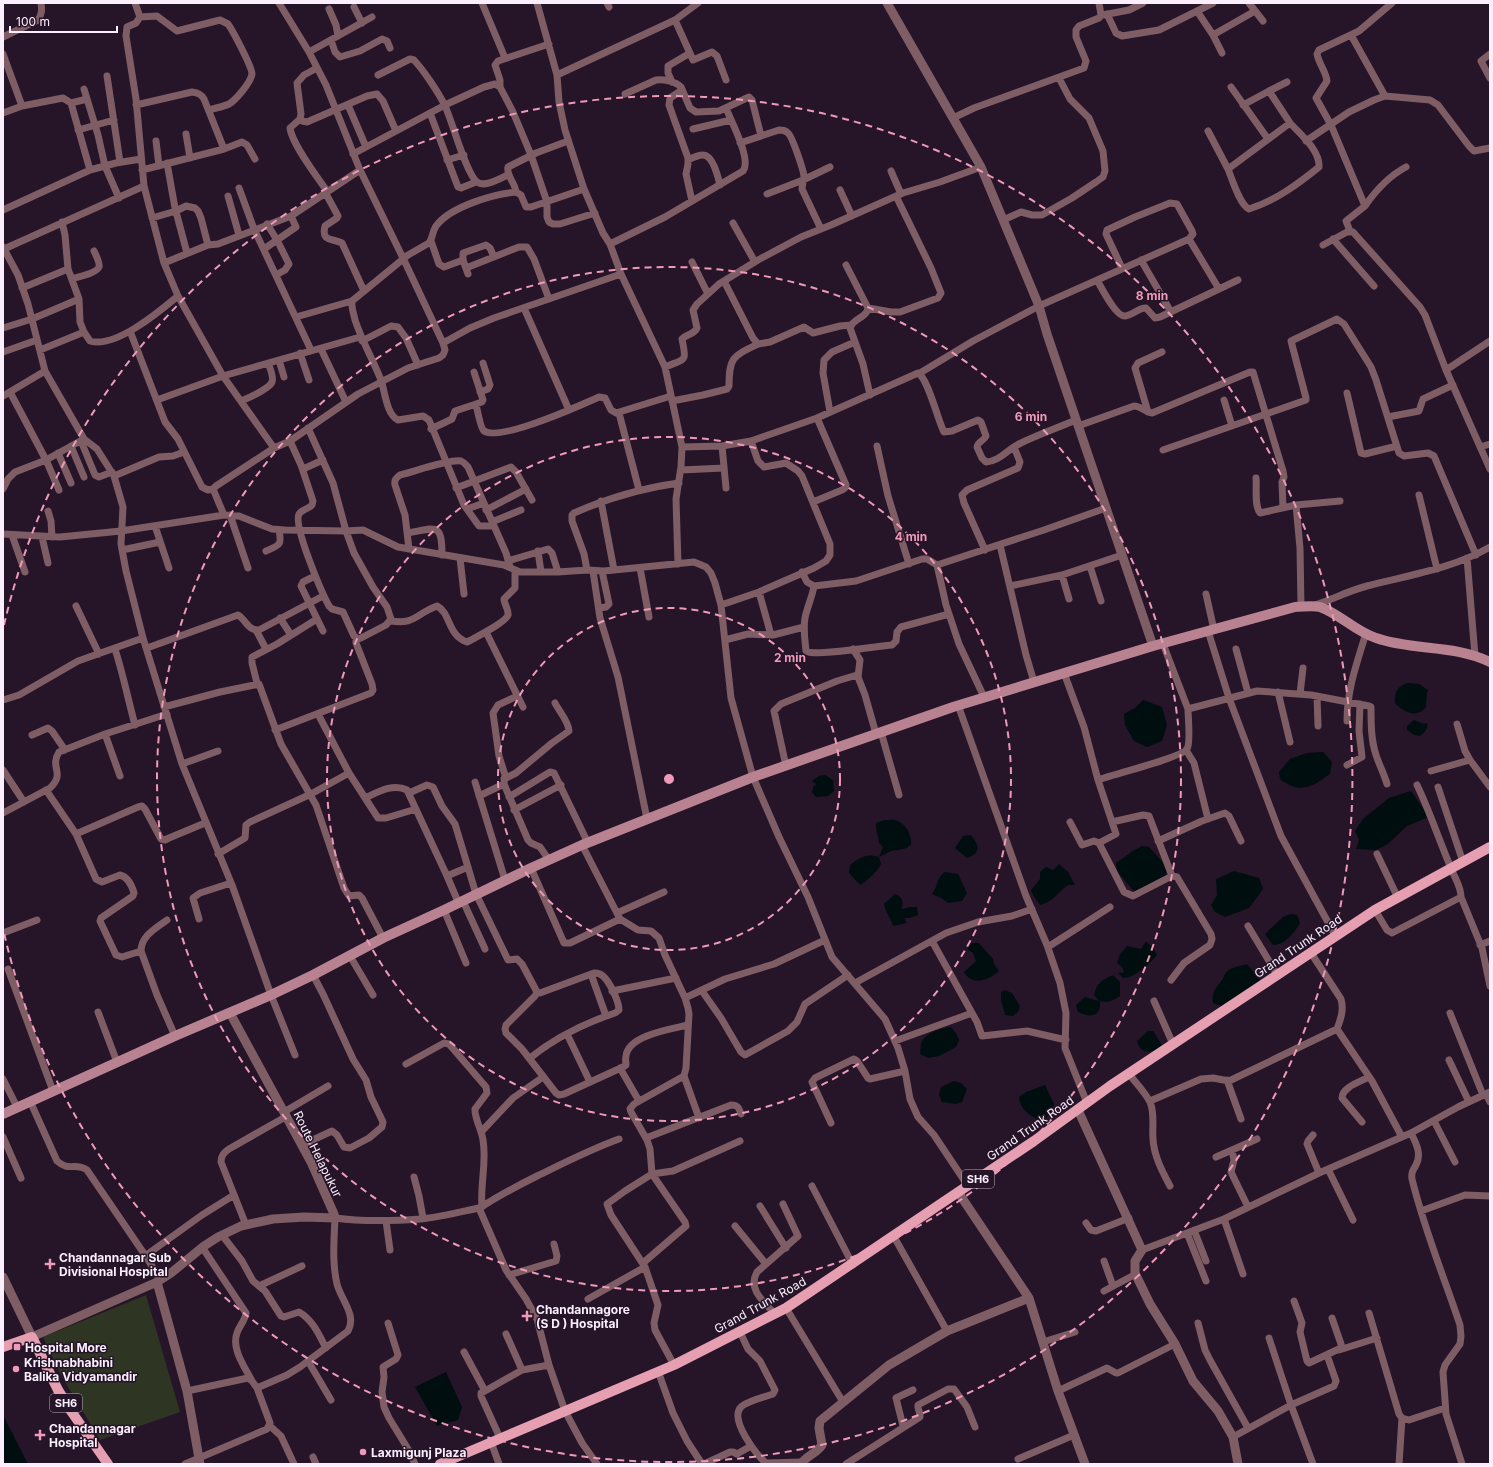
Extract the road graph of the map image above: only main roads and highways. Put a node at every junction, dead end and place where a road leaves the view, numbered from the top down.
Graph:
1 (1490, 662) edge
2 (1490, 846) edge
3 (3, 1114) edge
4 (3, 1347) edge
5 (108, 1464) edge
6 (440, 1464) edge

1 - 3 main road
2 - 6 main road, Grand Trunk Road / SH6
4 - 5 main road, SH6

